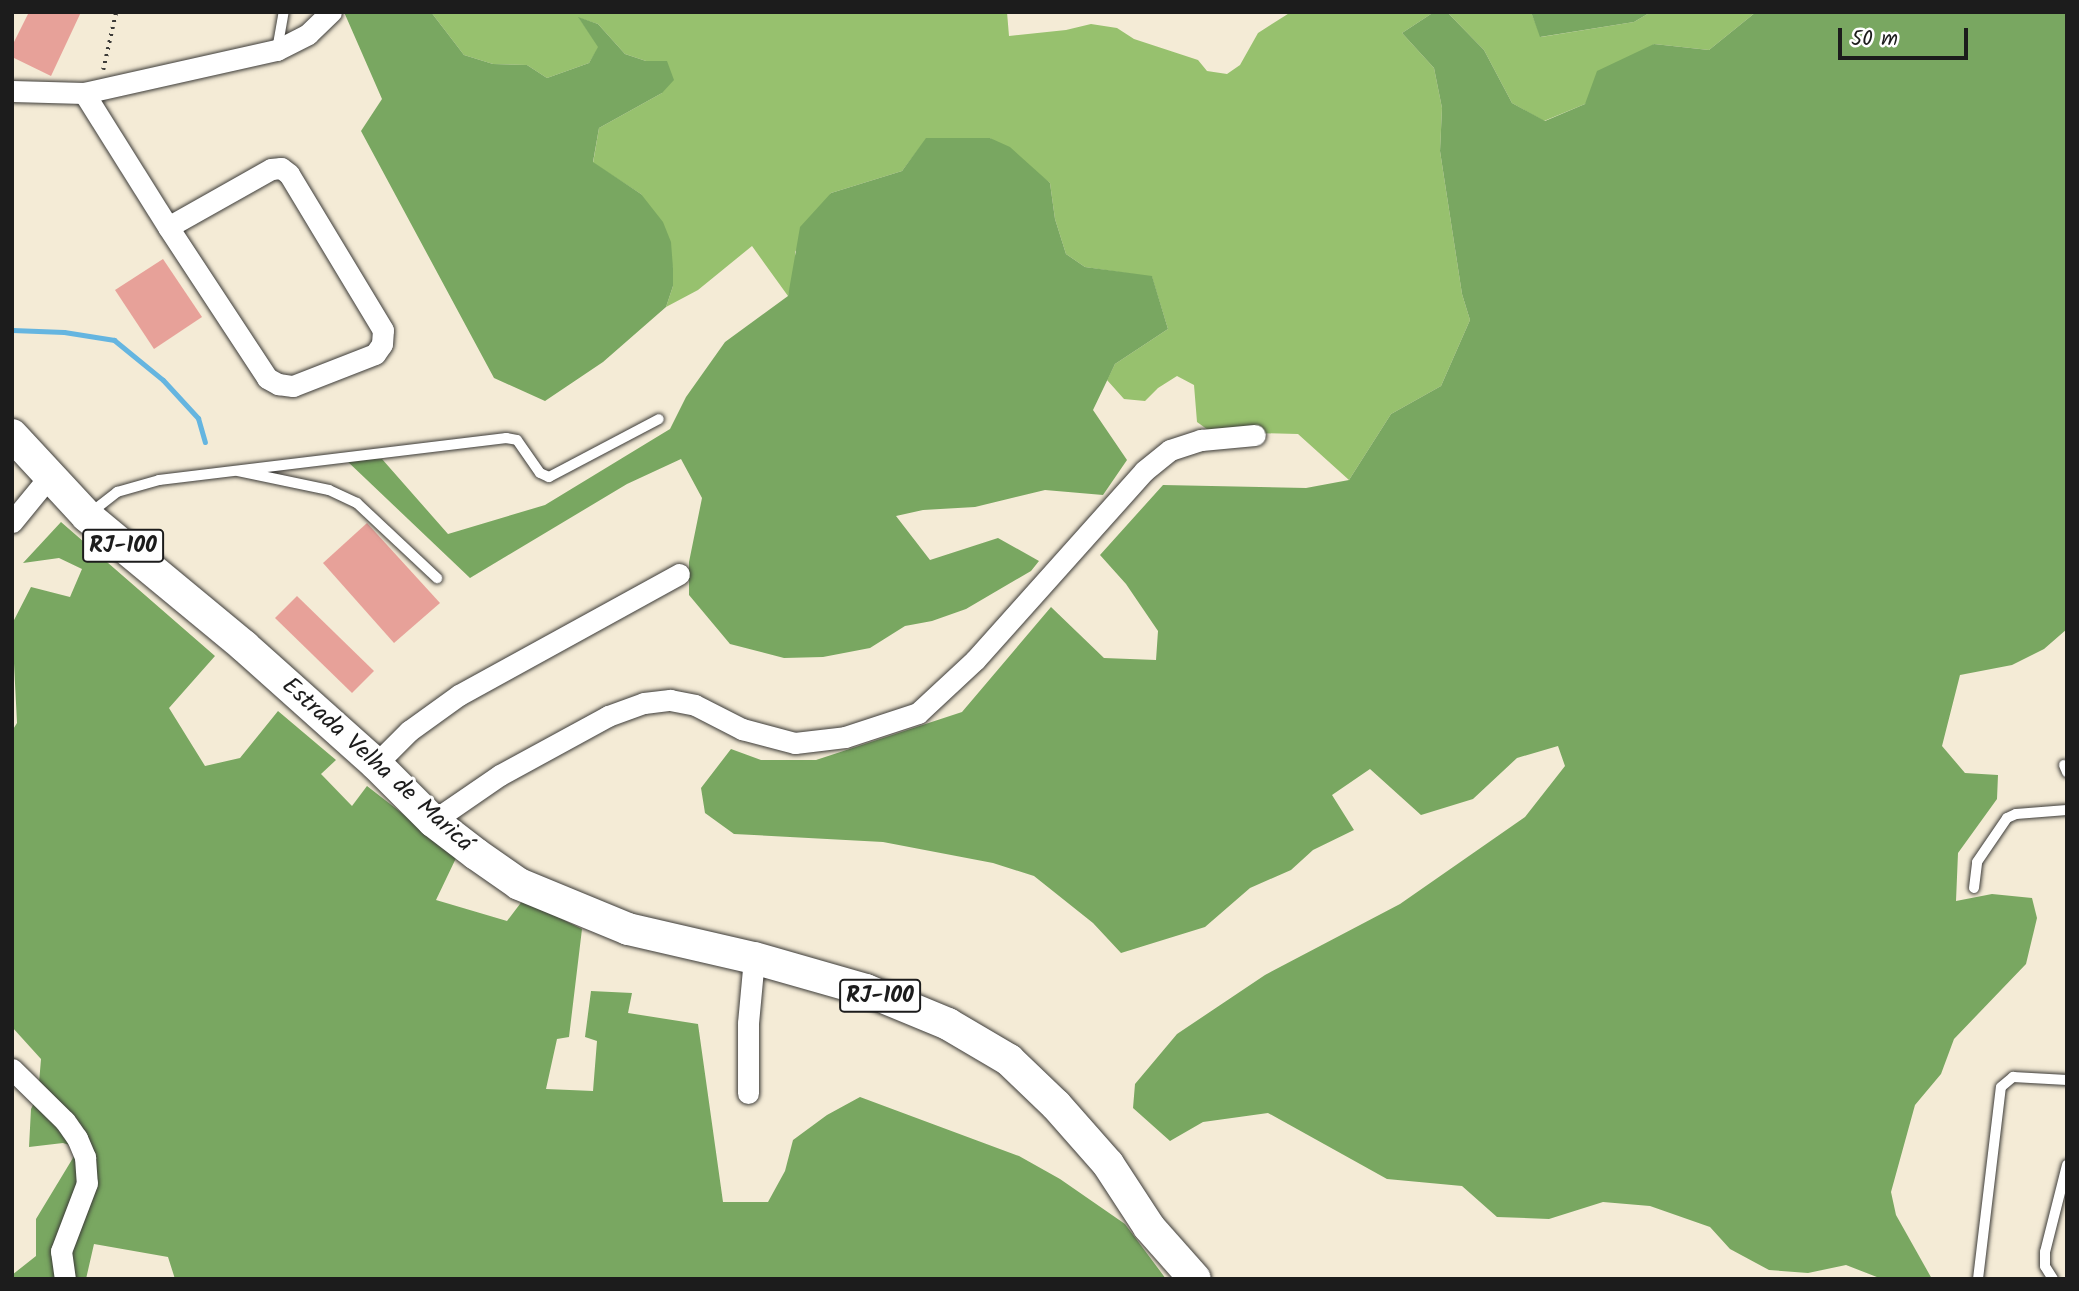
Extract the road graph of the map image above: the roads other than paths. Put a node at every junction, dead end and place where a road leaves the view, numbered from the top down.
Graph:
1 (284, 12) edge
2 (331, 12) edge
3 (277, 50) junction
4 (12, 91) edge
5 (92, 91) junction
6 (168, 227) junction
7 (659, 418) dead end
8 (12, 435) edge
9 (1255, 435) dead end
10 (232, 470) junction
11 (49, 477) junction
12 (87, 516) junction
13 (12, 522) edge
14 (679, 575) dead end
15 (437, 578) dead end
16 (376, 764) junction
17 (2067, 810) edge
18 (433, 821) junction
19 (1974, 888) dead end
20 (754, 958) junction
21 (12, 1069) edge
22 (2067, 1080) edge
23 (748, 1093) dead end
24 (2067, 1165) edge
25 (65, 1279) edge
26 (1195, 1279) edge
27 (1978, 1279) edge
28 (2053, 1279) edge

1 - 3 lane
2 - 3 street
3 - 5 street
4 - 5 street
5 - 6 street
6 - 6 street
7 - 10 lane
8 - 11 main road, Estrada Velha de Maricá / RJ-100
9 - 18 street
10 - 12 lane
10 - 15 lane
11 - 12 main road, Estrada Velha de Maricá / RJ-100
11 - 13 street
12 - 16 main road, Estrada Velha de Maricá / RJ-100
14 - 16 street
16 - 18 main road, Estrada Velha de Maricá / RJ-100
17 - 19 lane
18 - 20 main road, Estrada Velha de Maricá / RJ-100
20 - 23 street
20 - 26 main road, Estrada Velha de Maricá / RJ-100
21 - 25 street
22 - 27 lane
24 - 28 lane

